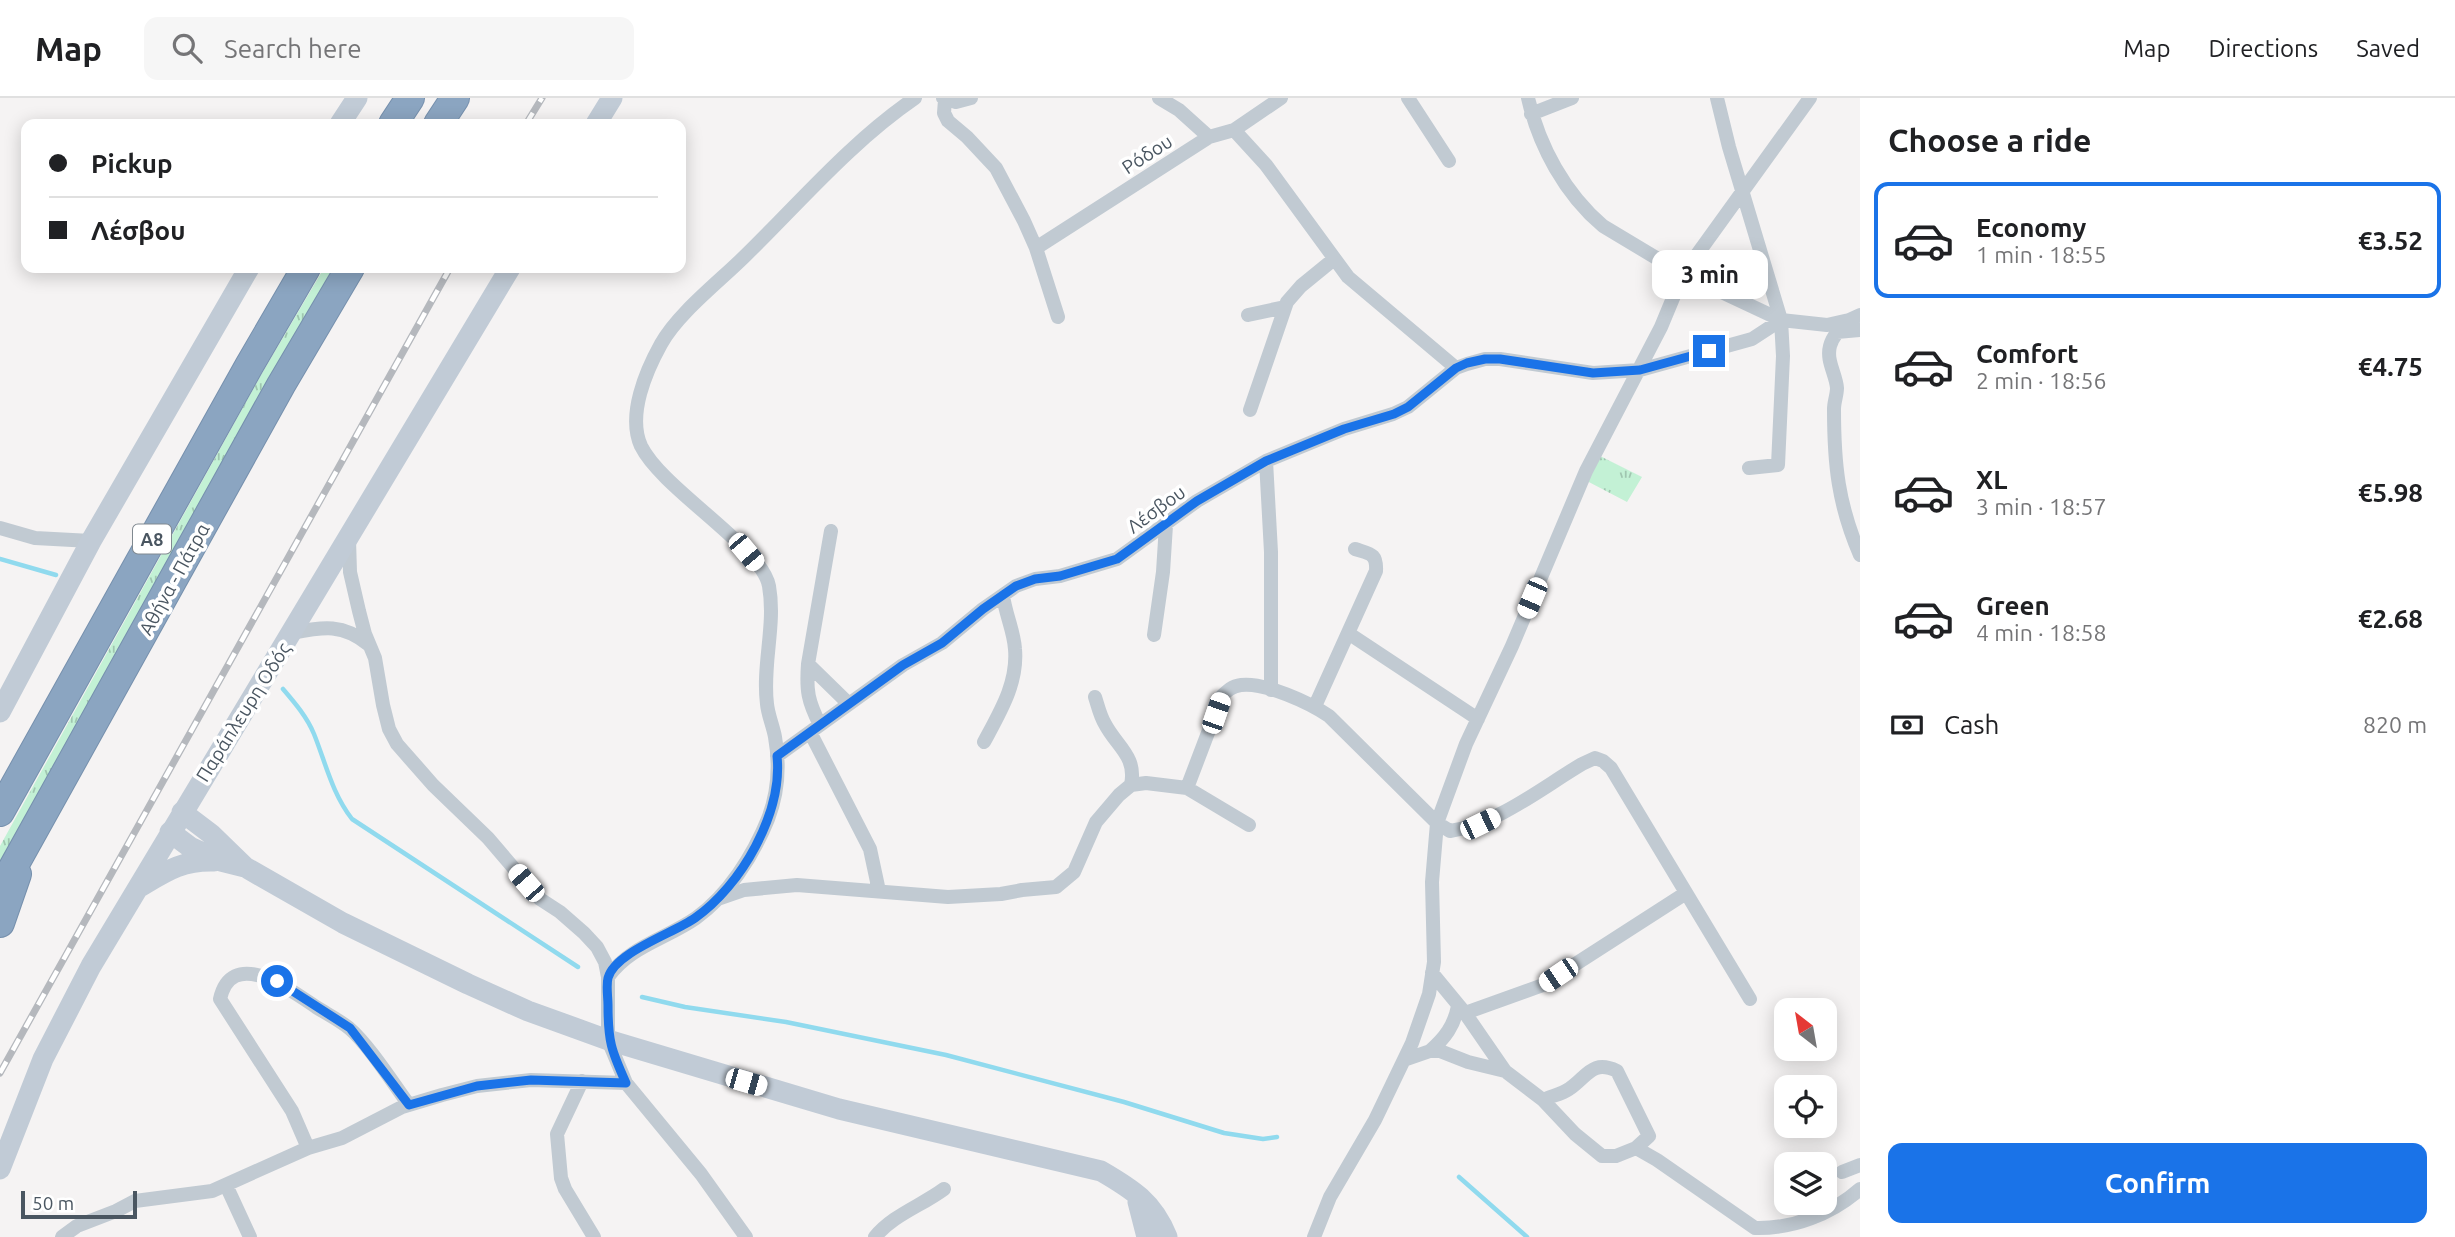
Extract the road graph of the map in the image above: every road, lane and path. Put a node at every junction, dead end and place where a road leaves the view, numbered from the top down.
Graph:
1 (357, 98) edge
2 (410, 98) edge
3 (455, 98) edge
4 (612, 98) edge
5 (915, 98) edge
6 (971, 98) edge
7 (1159, 98) edge
8 (1281, 98) edge
9 (1408, 98) edge
10 (1528, 98) edge
11 (1572, 98) edge
12 (1717, 98) edge
13 (1810, 98) edge
14 (944, 99) edge
15 (1531, 114) junction
16 (343, 119) edge
17 (396, 119) edge
18 (441, 119) edge
19 (599, 119) edge
20 (1234, 130) junction
21 (1209, 137) junction
22 (1449, 161) dead end
23 (1743, 189) junction
24 (1037, 248) junction
25 (1334, 259) junction
26 (246, 273) edge
27 (303, 273) edge
28 (347, 273) edge
29 (507, 273) edge
30 (1684, 274) junction
31 (1285, 307) junction
32 (1248, 315) dead end
33 (1058, 317) dead end
34 (1854, 318) edge
35 (1781, 320) junction
36 (1860, 330) edge
37 (1837, 332) junction
38 (1456, 368) junction
39 (1640, 370) junction
40 (1250, 410) dead end
41 (1266, 461) junction
42 (1749, 468) dead end
43 (1166, 525) junction
44 (0, 528) edge
45 (831, 531) dead end
46 (349, 538) junction
47 (91, 541) junction
48 (1355, 549) dead end
49 (1860, 555) edge
50 (1003, 595) junction
51 (292, 633) junction
52 (1348, 633) junction
53 (1154, 635) dead end
54 (370, 646) junction
55 (808, 664) junction
56 (1271, 690) junction
57 (1096, 696) dead end
58 (849, 704) junction
59 (1315, 706) junction
60 (0, 712) edge
61 (1478, 719) junction
62 (815, 728) junction
63 (984, 742) dead end
64 (777, 756) junction
65 (1131, 785) junction
66 (1187, 788) junction
67 (0, 812) edge
68 (182, 812) junction
69 (1437, 822) junction
70 (1249, 825) dead end
71 (170, 832) junction
72 (26, 845) junction
73 (221, 861) junction
74 (244, 867) junction
75 (136, 889) junction
76 (0, 891) edge
77 (879, 891) junction
78 (1686, 894) junction
79 (716, 900) junction
80 (0, 923) edge
81 (1432, 973) junction
82 (608, 977) junction
83 (1750, 999) dead end
84 (1462, 1010) junction
85 (608, 1040) junction
86 (1430, 1051) junction
87 (1404, 1060) junction
88 (1505, 1071) junction
89 (582, 1081) junction
90 (626, 1083) junction
91 (1543, 1100) junction
92 (409, 1105) junction
93 (307, 1148) junction
94 (1636, 1148) junction
95 (1860, 1165) edge
96 (0, 1169) edge
97 (1842, 1172) dead end
98 (226, 1185) junction
99 (944, 1189) dead end
100 (1860, 1189) edge
101 (1134, 1190) junction
102 (62, 1237) edge
103 (250, 1237) edge
104 (594, 1237) edge
105 (746, 1237) edge
106 (875, 1237) edge
107 (1147, 1237) edge
108 (1167, 1237) edge
109 (1314, 1237) edge

1 - 16 street
2 - 17 highway
3 - 18 highway
4 - 19 street
5 - 64 street
6 - 14 street
7 - 21 street
8 - 20 street, Ρόδου
9 - 22 street
10 - 15 street
11 - 15 street
12 - 23 street
13 - 23 street
14 - 24 street
15 - 30 street
20 - 21 street, Ρόδου
20 - 25 street
21 - 24 street, Ρόδου
23 - 30 street
23 - 35 street
24 - 33 street
25 - 31 street
25 - 38 street
26 - 47 street
27 - 67 highway, Αθήνα - Πάτρα / Α8
28 - 72 highway, Αθήνα - Πάτρα / Α8
29 - 46 street, Παράπλευρη Οδός
30 - 35 street
30 - 39 street
31 - 32 street
31 - 40 street
34 - 35 street
34 - 37 street
35 - 39 street, Λέσβου
35 - 42 street
36 - 37 street
37 - 49 street
38 - 39 street, Λέσβου
38 - 41 street, Λέσβου
39 - 61 street
41 - 43 street, Λέσβου
41 - 56 street
43 - 50 street, Λέσβου
43 - 53 street
44 - 47 street
45 - 55 street
46 - 51 street, Παράπλευρη Οδός
46 - 54 street
47 - 60 street
48 - 52 street
50 - 58 street, Λέσβου
50 - 63 street
51 - 54 street
51 - 68 street, Παράπλευρη Οδός
52 - 59 street
52 - 61 street
54 - 82 street
55 - 58 street
55 - 62 street
56 - 59 street
56 - 66 street
57 - 65 street
58 - 62 street, Λέσβου
59 - 69 street
61 - 69 street
62 - 64 street, Λέσβου
62 - 77 street
64 - 79 street
65 - 66 street
65 - 77 street
66 - 70 street
68 - 71 street, Παράπλευρη Οδός
68 - 74 street
69 - 78 street
69 - 81 street
71 - 73 street
71 - 75 street, Παράπλευρη Οδός
72 - 76 highway, Αθήνα - Πάτρα / Α8
72 - 80 highway
73 - 74 street
73 - 75 street
74 - 85 street
75 - 96 street, Παράπλευρη Οδός
77 - 79 street
78 - 83 street
78 - 84 street
79 - 82 street
81 - 84 street
81 - 87 street
82 - 85 street
84 - 86 street
84 - 88 street
85 - 90 street
85 - 101 street
86 - 87 street
86 - 88 street
87 - 109 street
88 - 91 street
89 - 90 street
89 - 92 street
89 - 104 street
90 - 105 street
91 - 94 street
91 - 94 street
92 - 93 street
92 - 93 street
93 - 98 street
94 - 100 street
95 - 97 street
98 - 102 street
98 - 103 street
99 - 106 street
101 - 107 street
101 - 108 street

